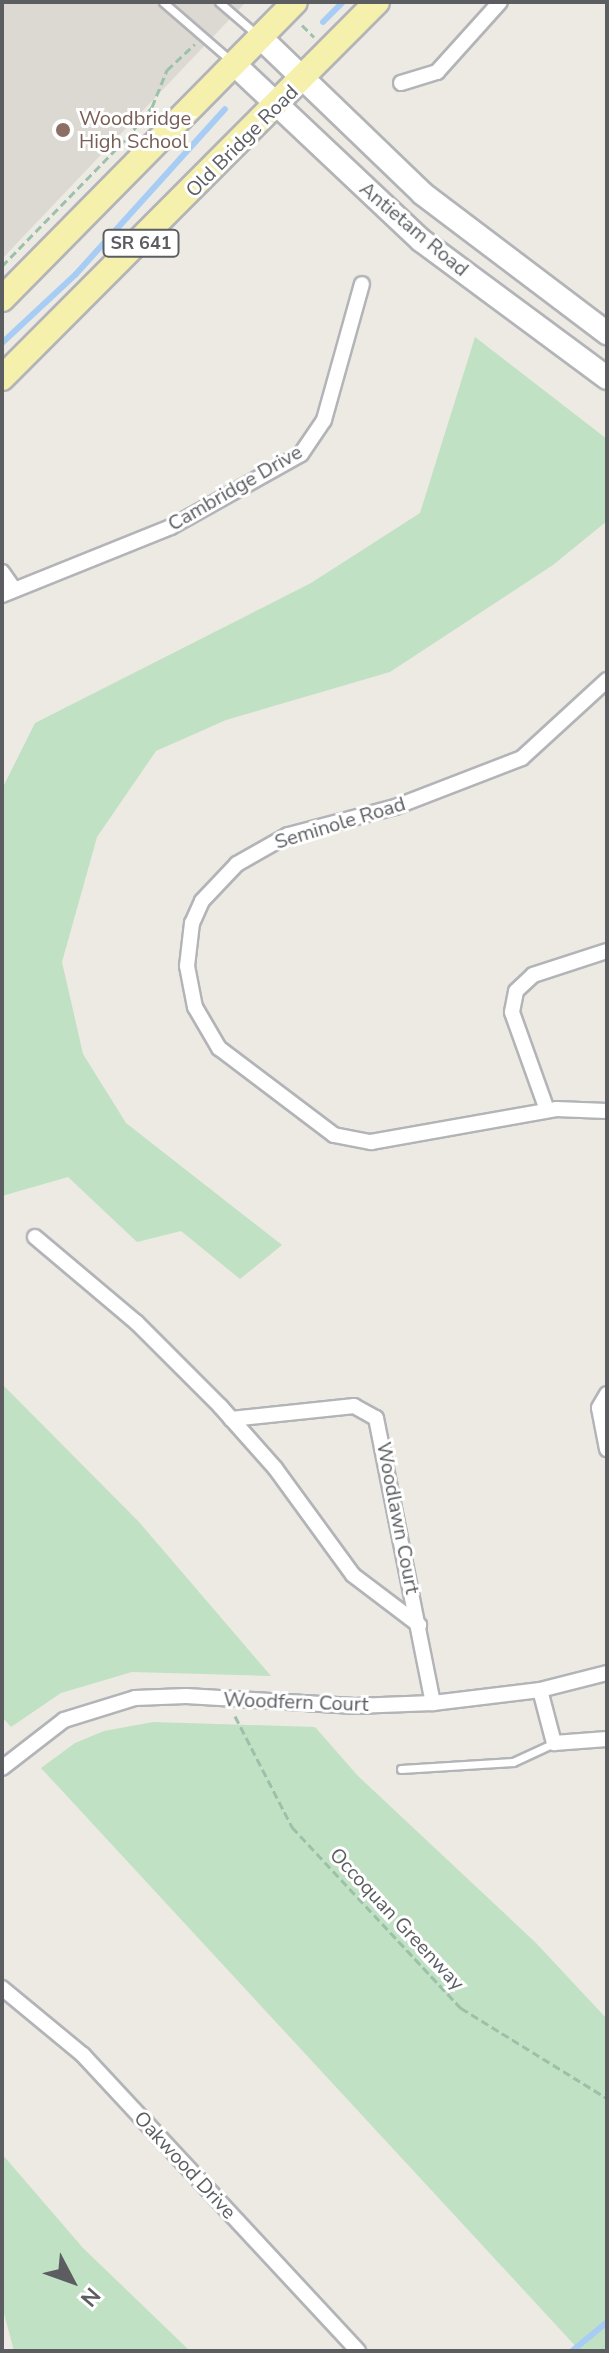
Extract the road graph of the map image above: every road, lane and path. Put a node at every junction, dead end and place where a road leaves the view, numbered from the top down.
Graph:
1 (163, 2) edge
2 (219, 2) edge
3 (295, 2) edge
4 (377, 2) edge
5 (500, 2) edge
6 (303, 26) dead end
7 (260, 37) junction
8 (317, 40) dead end
9 (192, 47) dead end
10 (234, 64) junction
11 (303, 79) junction
12 (401, 83) dead end
13 (277, 106) junction
14 (2, 266) edge
15 (362, 284) dead end
16 (2, 299) edge
17 (607, 333) edge
18 (2, 378) edge
19 (607, 378) edge
20 (2, 572) edge
21 (8, 592) edge
22 (607, 680) edge
23 (607, 951) edge
24 (547, 1110) junction
25 (607, 1111) edge
26 (35, 1237) dead end
27 (607, 1394) edge
28 (231, 1419) junction
29 (607, 1449) edge
30 (419, 1625) junction
31 (607, 1673) edge
32 (540, 1690) junction
33 (229, 1701) junction
34 (433, 1703) junction
35 (607, 1739) edge
36 (554, 1743) junction
37 (2, 1768) edge
38 (401, 1769) dead end
39 (2, 1988) edge
40 (607, 2098) edge
41 (358, 2351) edge

1 - 10 lane
2 - 7 lane
3 - 7 main road, SR 641
4 - 11 main road, Old Bridge Road / SR 641
5 - 12 street
6 - 8 path
7 - 10 main road, SR 641
7 - 11 street, Antietam Road
9 - 14 path
10 - 13 street, Antietam Road
10 - 16 main road, SR 641
11 - 13 main road, Old Bridge Road / SR 641
11 - 17 street, Antietam Road
13 - 18 main road, Old Bridge Road / SR 641
13 - 19 street, Antietam Road
15 - 21 street, Cambridge Drive
20 - 21 street
22 - 24 street, Seminole Road
23 - 24 street
24 - 25 street, Seminole Road
26 - 28 street, Woodlawn Court
27 - 29 street
28 - 30 street, Woodlawn Court
28 - 30 street, Woodlawn Court
30 - 34 street, Woodlawn Court
31 - 32 street, Woodfern Court
32 - 34 street, Woodfern Court
32 - 36 street
33 - 34 street, Woodfern Court
33 - 37 street, Woodfern Court
33 - 40 path, Occoquan Greenway
35 - 36 street
36 - 38 lane
39 - 41 street, Oakwood Drive

